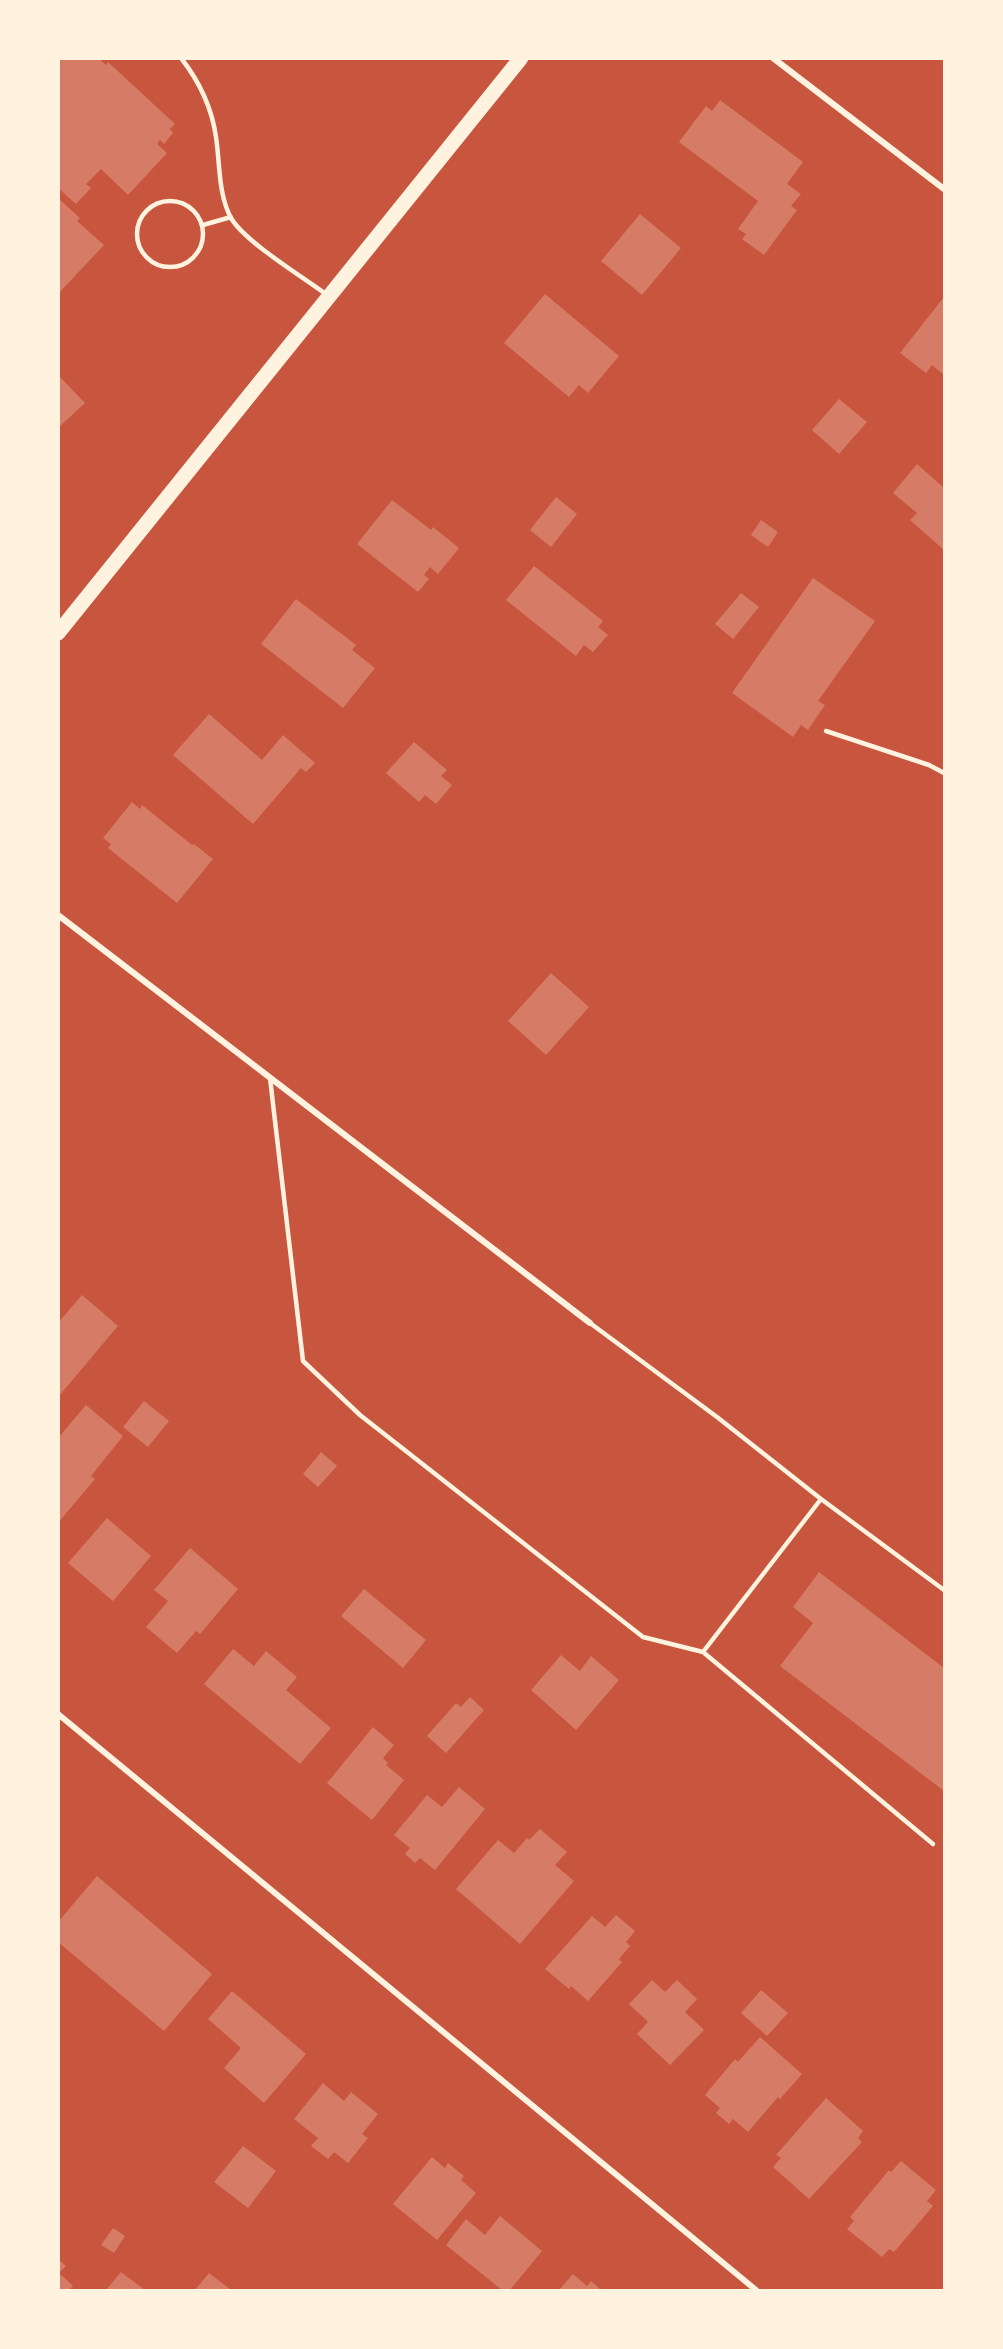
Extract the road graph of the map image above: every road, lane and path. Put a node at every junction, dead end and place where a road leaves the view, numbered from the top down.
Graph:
1 (181, 58) edge
2 (521, 58) edge
3 (773, 58) edge
4 (945, 189) edge
5 (231, 217) junction
6 (203, 225) junction
7 (329, 296) junction
8 (58, 633) edge
9 (826, 731) dead end
10 (945, 773) edge
11 (58, 915) edge
12 (270, 1078) junction
13 (590, 1323) joint
14 (821, 1499) junction
15 (945, 1590) edge
16 (703, 1652) junction
17 (58, 1714) edge
18 (933, 1844) dead end
19 (756, 2290) edge

1 - 5 lane
2 - 7 main road
3 - 4 street
5 - 6 lane
5 - 7 lane
6 - 6 lane
7 - 8 main road
9 - 10 lane
11 - 12 street
12 - 13 street
12 - 16 lane
13 - 14 lane
14 - 15 lane
14 - 16 lane
16 - 18 lane
17 - 19 street

